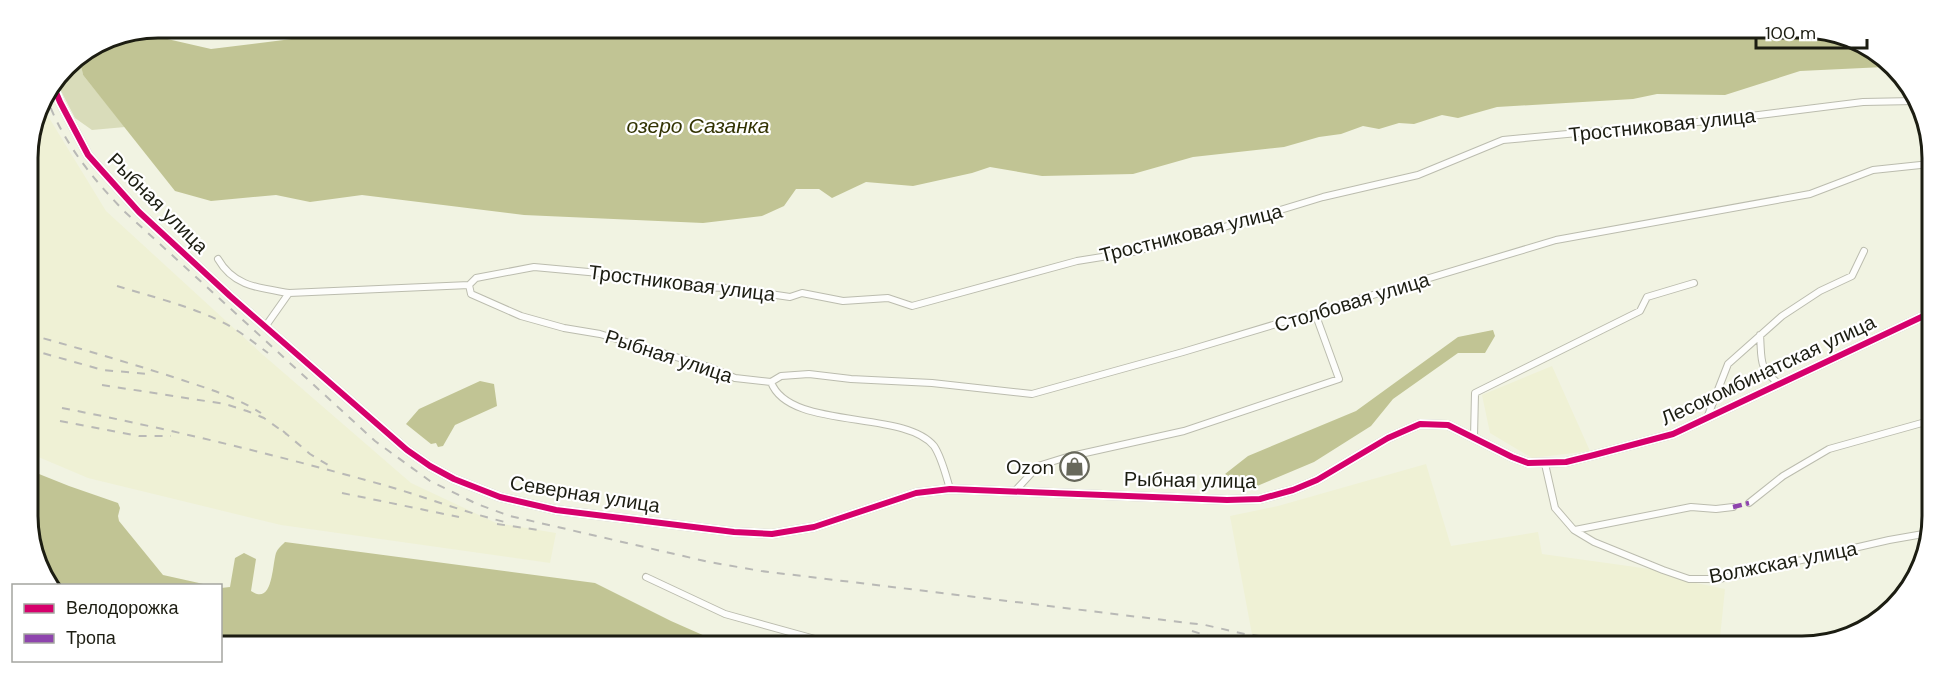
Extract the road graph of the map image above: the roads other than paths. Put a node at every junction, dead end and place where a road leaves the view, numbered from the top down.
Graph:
1 (56, 94) edge
2 (1908, 101) edge
3 (1923, 165) edge
4 (1864, 251) dead end
5 (218, 259) dead end
6 (1694, 283) dead end
7 (469, 285) junction
8 (289, 293) junction
9 (1315, 313) junction
10 (1923, 316) edge
11 (265, 327) junction
12 (1760, 335) junction
13 (771, 382) junction
14 (1779, 384) junction
15 (1707, 418) junction
16 (1923, 423) edge
17 (1474, 437) junction
18 (1512, 457) joint
19 (1545, 464) junction
20 (950, 489) junction
21 (1015, 491) junction
22 (1749, 503) dead end
23 (1733, 507) dead end
24 (1574, 530) junction
25 (1921, 534) edge
26 (646, 577) dead end
27 (804, 636) edge

1 - 11 street, Рыбная улица
2 - 7 street, Тростниковая улица
3 - 9 street, Столбовая улица
4 - 12 street
5 - 8 street, Рыбная улица
6 - 17 street
7 - 8 street, Рыбная улица
7 - 13 street, Рыбная улица
8 - 11 street
9 - 13 street, Столбовая улица
9 - 21 street, Рыбная улица
10 - 14 street, Лесокомбинатская улица
11 - 20 street, Северная улица
12 - 14 street
12 - 15 street
13 - 20 street
14 - 15 street, Лесокомбинатская улица
15 - 19 street, Лесокомбинатская улица
16 - 22 street
17 - 18 street, Рыбная улица
17 - 21 street, Рыбная улица
18 - 19 street, Лесокомбинатская улица
19 - 24 street, Волжская улица
20 - 21 street, Рыбная улица
23 - 24 street
24 - 25 street, Волжская улица
26 - 27 street

